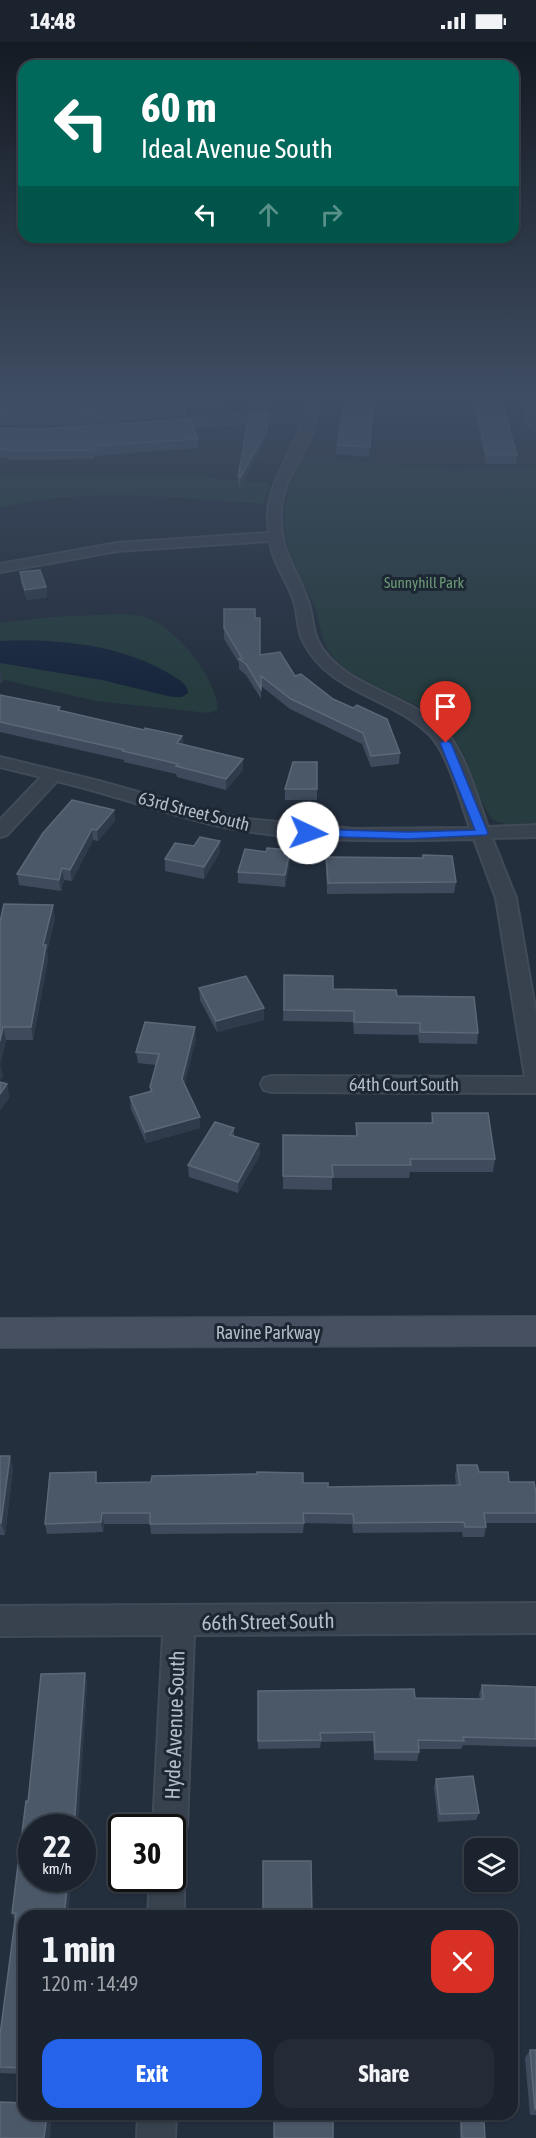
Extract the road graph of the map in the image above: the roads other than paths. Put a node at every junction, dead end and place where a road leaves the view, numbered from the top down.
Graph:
1 (277, 494) edge
2 (275, 537) junction
3 (0, 568) edge
4 (0, 762) edge
5 (53, 775) junction
6 (0, 831) edge
7 (536, 831) edge
8 (482, 833) junction
9 (536, 1078) edge
10 (272, 1084) dead end
11 (536, 1085) edge
12 (536, 1331) edge
13 (0, 1333) edge
14 (536, 1618) edge
15 (0, 1621) edge
16 (179, 1622) junction
17 (171, 1814) edge
18 (167, 1892) edge
19 (166, 1910) edge
20 (157, 2120) edge
21 (156, 2138) edge

1 - 2 street
2 - 3 street
2 - 8 street
4 - 5 street, 63rd Street South
5 - 6 street
5 - 8 street, 63rd Street South
7 - 8 street, 63rd Street South
8 - 9 street
10 - 11 street, 64th Court South
12 - 13 street, Ravine Parkway
14 - 16 street, 66th Street South
15 - 16 street, 66th Street South
16 - 17 street, Hyde Avenue South
18 - 19 street
20 - 21 street

